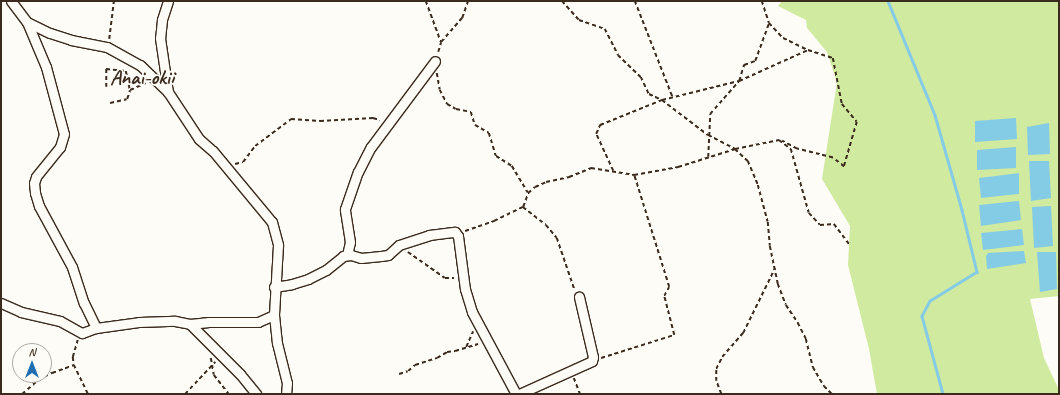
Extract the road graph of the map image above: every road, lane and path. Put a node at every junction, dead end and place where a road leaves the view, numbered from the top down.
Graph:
1 (11, 1) edge
2 (114, 1) edge
3 (168, 1) edge
4 (426, 1) edge
5 (468, 1) edge
6 (562, 1) edge
7 (635, 1) edge
8 (762, 1) edge
9 (27, 22) junction
10 (768, 23) junction
11 (441, 42) junction
12 (108, 47) junction
13 (808, 50) junction
14 (435, 61) junction
15 (155, 79) junction
16 (739, 81) junction
17 (106, 88) dead end
18 (130, 90) junction
19 (168, 92) junction
20 (673, 98) junction
21 (662, 100) junction
22 (110, 103) dead end
23 (389, 123) junction
24 (708, 135) junction
25 (779, 140) junction
26 (736, 149) junction
27 (708, 157) junction
28 (226, 166) junction
29 (614, 172) junction
30 (634, 175) junction
31 (528, 193) junction
32 (523, 207) junction
33 (457, 234) junction
34 (850, 245) dead end
35 (405, 251) dead end
36 (347, 255) junction
37 (775, 268) junction
38 (444, 278) dead end
39 (274, 286) junction
40 (579, 297) joint
41 (2, 304) edge
42 (274, 315) junction
43 (477, 320) junction
44 (190, 324) junction
45 (96, 328) junction
46 (82, 333) junction
47 (486, 341) junction
48 (207, 342) junction
49 (466, 348) junction
50 (220, 356) junction
51 (592, 361) junction
52 (74, 366) junction
53 (211, 366) junction
54 (571, 371) junction
55 (399, 374) dead end
56 (22, 394) edge
57 (88, 394) edge
58 (185, 394) edge
59 (229, 394) edge
60 (256, 394) edge
61 (286, 394) edge
62 (516, 394) edge
63 (519, 394) edge
64 (580, 394) edge
65 (721, 394) edge
66 (832, 394) edge

1 - 9 street
2 - 12 path
3 - 19 street
4 - 11 path
5 - 11 path
6 - 21 path
7 - 20 path
8 - 10 path
9 - 12 street
9 - 45 street
10 - 13 path
10 - 16 path
11 - 14 path
12 - 15 street
13 - 16 path
13 - 25 path
14 - 23 street
14 - 31 path
15 - 18 path
15 - 19 street
16 - 20 path
16 - 24 path
17 - 18 path
18 - 22 path
19 - 28 street
20 - 21 path
21 - 24 path
21 - 29 path
23 - 28 path
23 - 36 street
24 - 26 path
24 - 27 path
25 - 26 path
25 - 34 path
26 - 27 path
26 - 37 path
27 - 30 path
28 - 39 street
29 - 30 path
29 - 31 path
30 - 51 path
31 - 32 path
32 - 33 path
32 - 40 path
33 - 36 street
33 - 43 street
35 - 38 path
36 - 39 street
37 - 65 path
37 - 66 path
39 - 42 street
40 - 51 street
41 - 46 street
42 - 44 street
42 - 61 street
43 - 47 street
43 - 49 path
44 - 45 street
44 - 48 street
45 - 46 street
46 - 52 path
47 - 49 path
47 - 62 street
48 - 50 street
48 - 53 path
49 - 55 path
50 - 53 path
50 - 60 street
51 - 54 street
52 - 56 path
52 - 57 path
53 - 58 path
53 - 59 path
54 - 63 street
54 - 64 path

